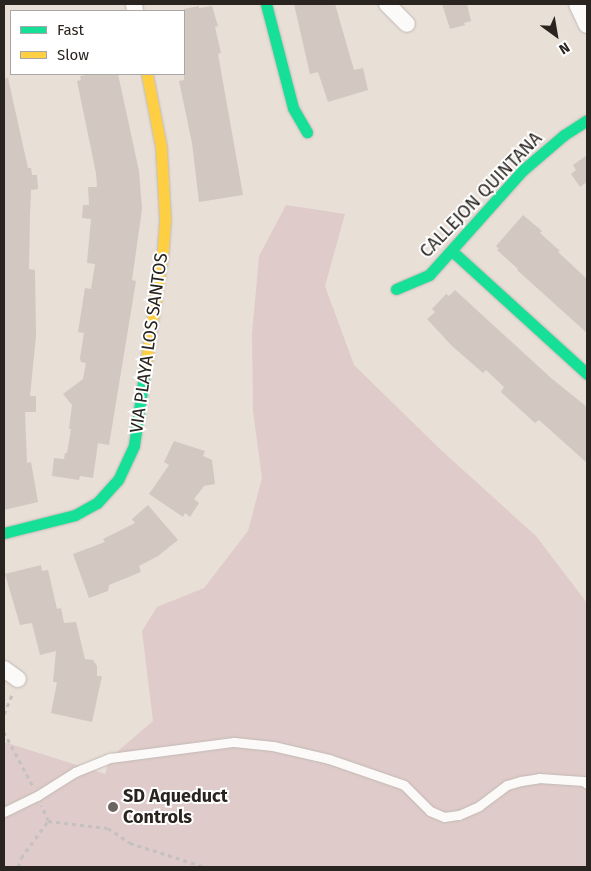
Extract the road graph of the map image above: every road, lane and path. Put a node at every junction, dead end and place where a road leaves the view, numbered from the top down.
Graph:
1 (266, 4) edge
2 (387, 4) edge
3 (577, 4) edge
4 (408, 24) dead end
5 (587, 25) edge
6 (147, 75) edge
7 (587, 120) edge
8 (307, 132) dead end
9 (452, 251) junction
10 (396, 289) dead end
11 (587, 374) edge
12 (4, 533) edge
13 (4, 669) edge
14 (18, 679) joint
15 (4, 714) edge
16 (4, 732) edge
17 (587, 784) edge
18 (37, 796) junction
19 (4, 812) edge
20 (48, 821) junction
21 (18, 867) edge
22 (205, 867) edge

1 - 8 street
2 - 4 street
3 - 5 street
6 - 12 street, VIA PLAYA LOS SANTOS
7 - 9 street, CALLEJON QUINTANA
9 - 10 street, CALLEJON QUINTANA
9 - 11 street
13 - 14 street
14 - 15 path
16 - 18 path
17 - 18 lane
18 - 19 lane
18 - 20 path
20 - 21 path
20 - 22 path

